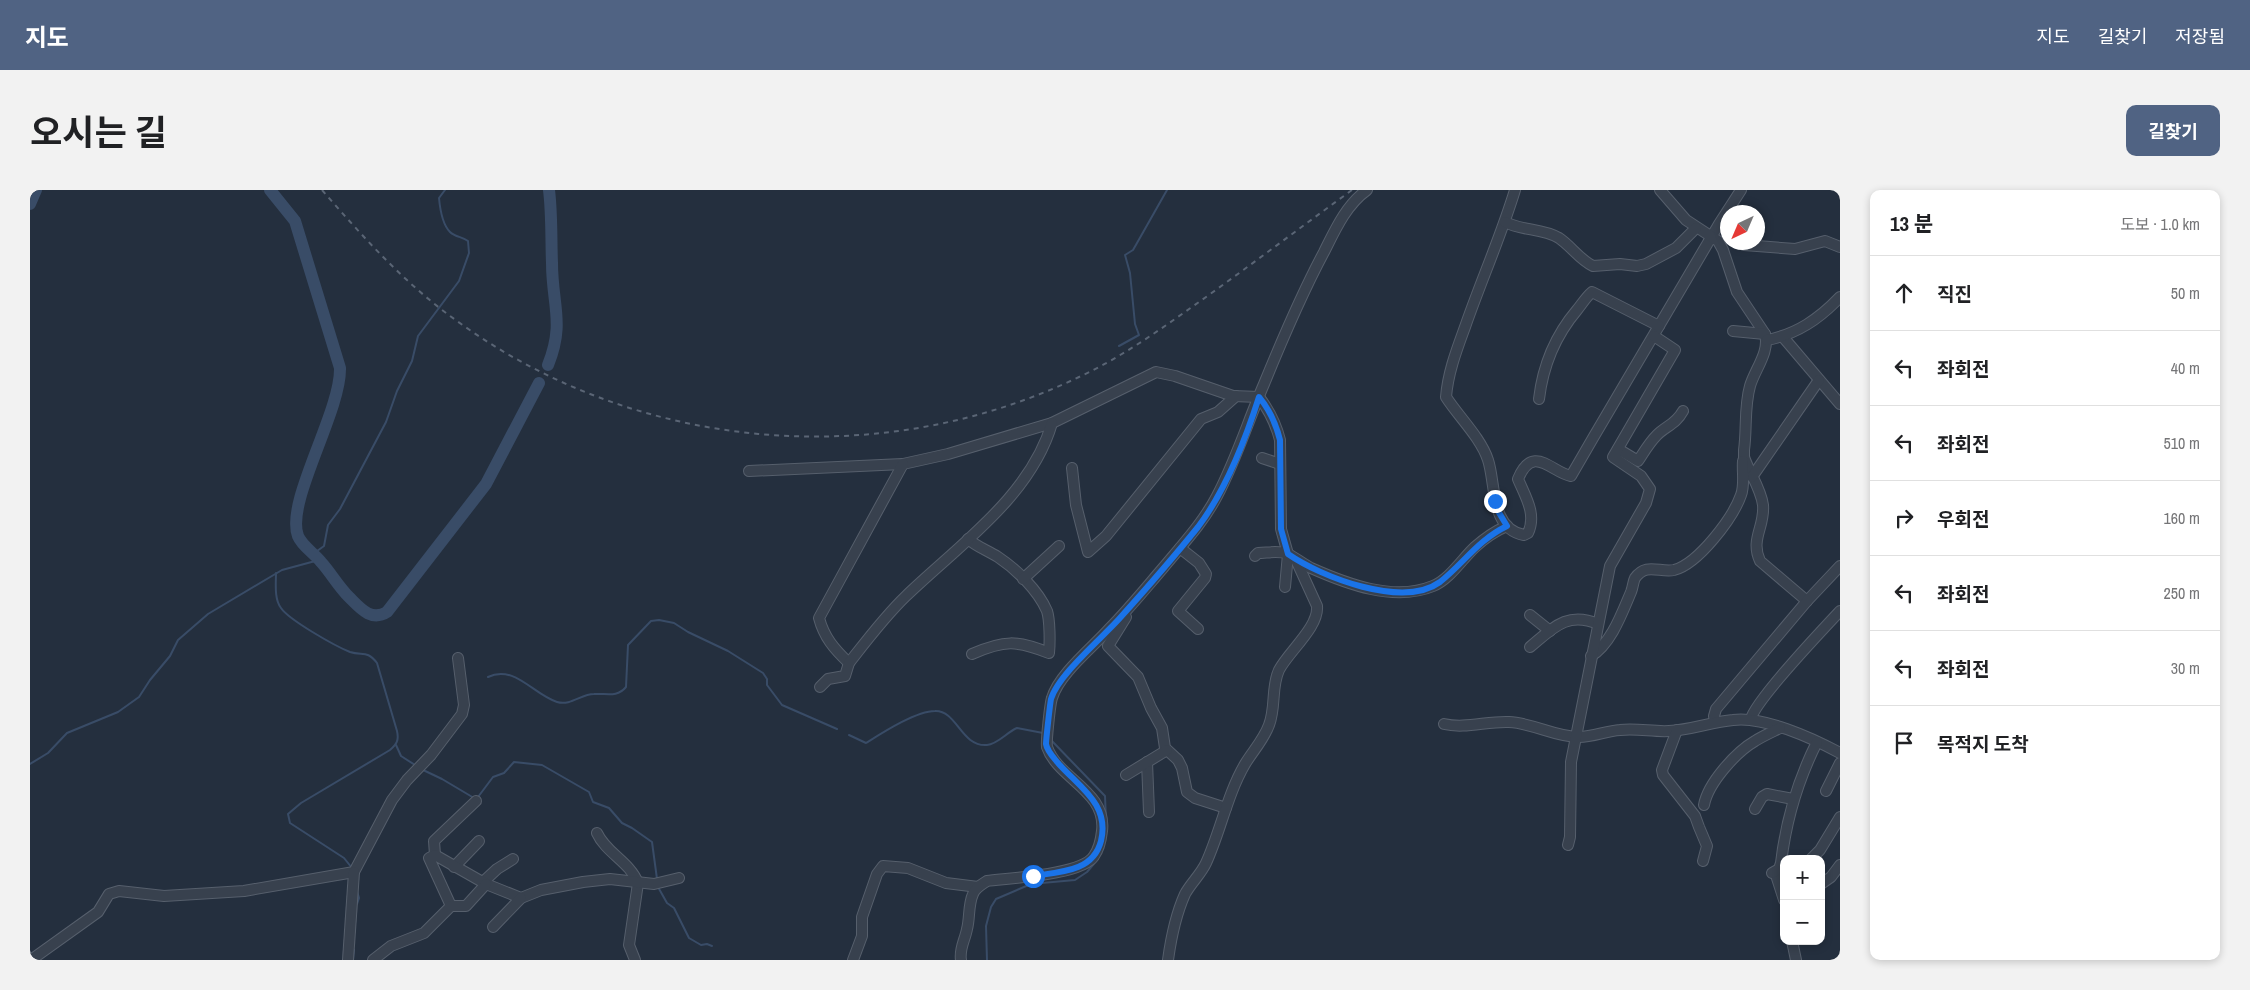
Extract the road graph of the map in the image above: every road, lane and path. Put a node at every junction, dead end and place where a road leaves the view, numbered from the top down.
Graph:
1 (1515, 190) edge
2 (1660, 190) edge
3 (1741, 190) edge
4 (1364, 191) edge
5 (1732, 205) edge
6 (1505, 222) junction
7 (1720, 224) edge
8 (1696, 228) junction
9 (1712, 236) junction
10 (1765, 247) edge
11 (1840, 247) edge
12 (1840, 297) edge
13 (1659, 326) junction
14 (1733, 331) dead end
15 (1654, 336) junction
16 (1766, 337) junction
17 (1783, 337) junction
18 (1819, 380) junction
19 (1236, 396) junction
20 (1259, 397) junction
21 (1539, 399) dead end
22 (1840, 404) edge
23 (1682, 411) dead end
24 (1052, 423) junction
25 (1618, 449) junction
26 (1744, 457) junction
27 (1262, 458) dead end
28 (903, 464) junction
29 (1280, 464) junction
30 (1072, 468) dead end
31 (749, 471) dead end
32 (1752, 477) junction
33 (1507, 526) junction
34 (968, 539) junction
35 (1060, 546) dead end
36 (1180, 548) junction
37 (1254, 556) dead end
38 (1292, 557) junction
39 (1840, 566) edge
40 (1024, 579) junction
41 (1286, 588) dead end
42 (1807, 601) junction
43 (1131, 605) junction
44 (1840, 611) edge
45 (1530, 615) dead end
46 (1598, 624) junction
47 (1198, 629) dead end
48 (1550, 631) junction
49 (1530, 647) dead end
50 (972, 654) dead end
51 (1591, 656) junction
52 (458, 658) dead end
53 (849, 663) junction
54 (820, 687) dead end
55 (1751, 719) junction
56 (1716, 722) junction
57 (1444, 724) dead end
58 (1780, 728) junction
59 (1677, 730) junction
60 (1575, 737) junction
61 (1817, 742) junction
62 (1167, 750) junction
63 (1840, 753) edge
64 (1148, 762) junction
65 (1840, 763) edge
66 (1126, 775) dead end
67 (1826, 791) dead end
68 (1793, 799) junction
69 (476, 801) dead end
70 (1704, 805) dead end
71 (1226, 808) junction
72 (1755, 809) dead end
73 (1149, 812) dead end
74 (1840, 816) edge
75 (597, 833) dead end
76 (479, 841) dead end
77 (1568, 845) dead end
78 (435, 855) junction
79 (1815, 855) edge
80 (512, 859) dead end
81 (1703, 860) dead end
82 (1840, 865) edge
83 (454, 867) junction
84 (1778, 869) edge
85 (354, 872) junction
86 (679, 878) dead end
87 (1825, 880) edge
88 (484, 883) junction
89 (638, 883) junction
90 (978, 886) junction
91 (521, 898) junction
92 (450, 906) junction
93 (493, 927) dead end
94 (1793, 945) edge
95 (31, 960) edge
96 (348, 960) edge
97 (373, 960) edge
98 (635, 960) edge
99 (853, 960) edge
100 (961, 960) edge
101 (1168, 960) edge
102 (1796, 960) edge

1 - 6 street
2 - 8 street
3 - 5 street
4 - 20 street
6 - 8 street
6 - 33 street
7 - 9 street
8 - 9 street
9 - 13 street
9 - 16 street
10 - 11 street
12 - 17 street
13 - 15 street
13 - 21 street
14 - 16 street
15 - 25 street
15 - 33 street
16 - 17 street
16 - 26 street
17 - 18 street
18 - 22 street
18 - 32 street
19 - 20 street
19 - 24 street
19 - 30 street
20 - 29 street
20 - 36 street
23 - 25 street
24 - 28 street
24 - 34 street
25 - 46 street
26 - 32 street
26 - 51 street
27 - 29 street
28 - 31 street
28 - 53 street
29 - 38 street
32 - 42 street
33 - 38 street
34 - 40 street
34 - 53 street
35 - 40 street
36 - 43 street
36 - 47 street
37 - 38 street
38 - 41 street
38 - 71 street
39 - 42 street
40 - 50 street
42 - 56 street
43 - 62 street
43 - 90 street
44 - 55 street
45 - 48 street
46 - 48 street
46 - 51 street
48 - 49 street
51 - 60 street
52 - 85 street
53 - 54 street
55 - 56 street
55 - 58 street
56 - 59 street
57 - 60 street
58 - 61 street
58 - 70 street
59 - 60 street
59 - 81 street
60 - 77 street
61 - 63 street
61 - 68 street
62 - 64 street
62 - 71 street
64 - 66 street
64 - 73 street
65 - 67 street
68 - 72 street
68 - 84 street
69 - 78 street
71 - 101 street
74 - 79 street
75 - 89 street
76 - 83 street
78 - 83 street
78 - 92 street
80 - 88 street
82 - 87 street
83 - 88 street
85 - 95 street
85 - 96 street
86 - 89 street
88 - 91 street
88 - 92 street
89 - 91 street
89 - 98 street
90 - 99 street
90 - 100 street
91 - 93 street
92 - 97 street
94 - 102 street

